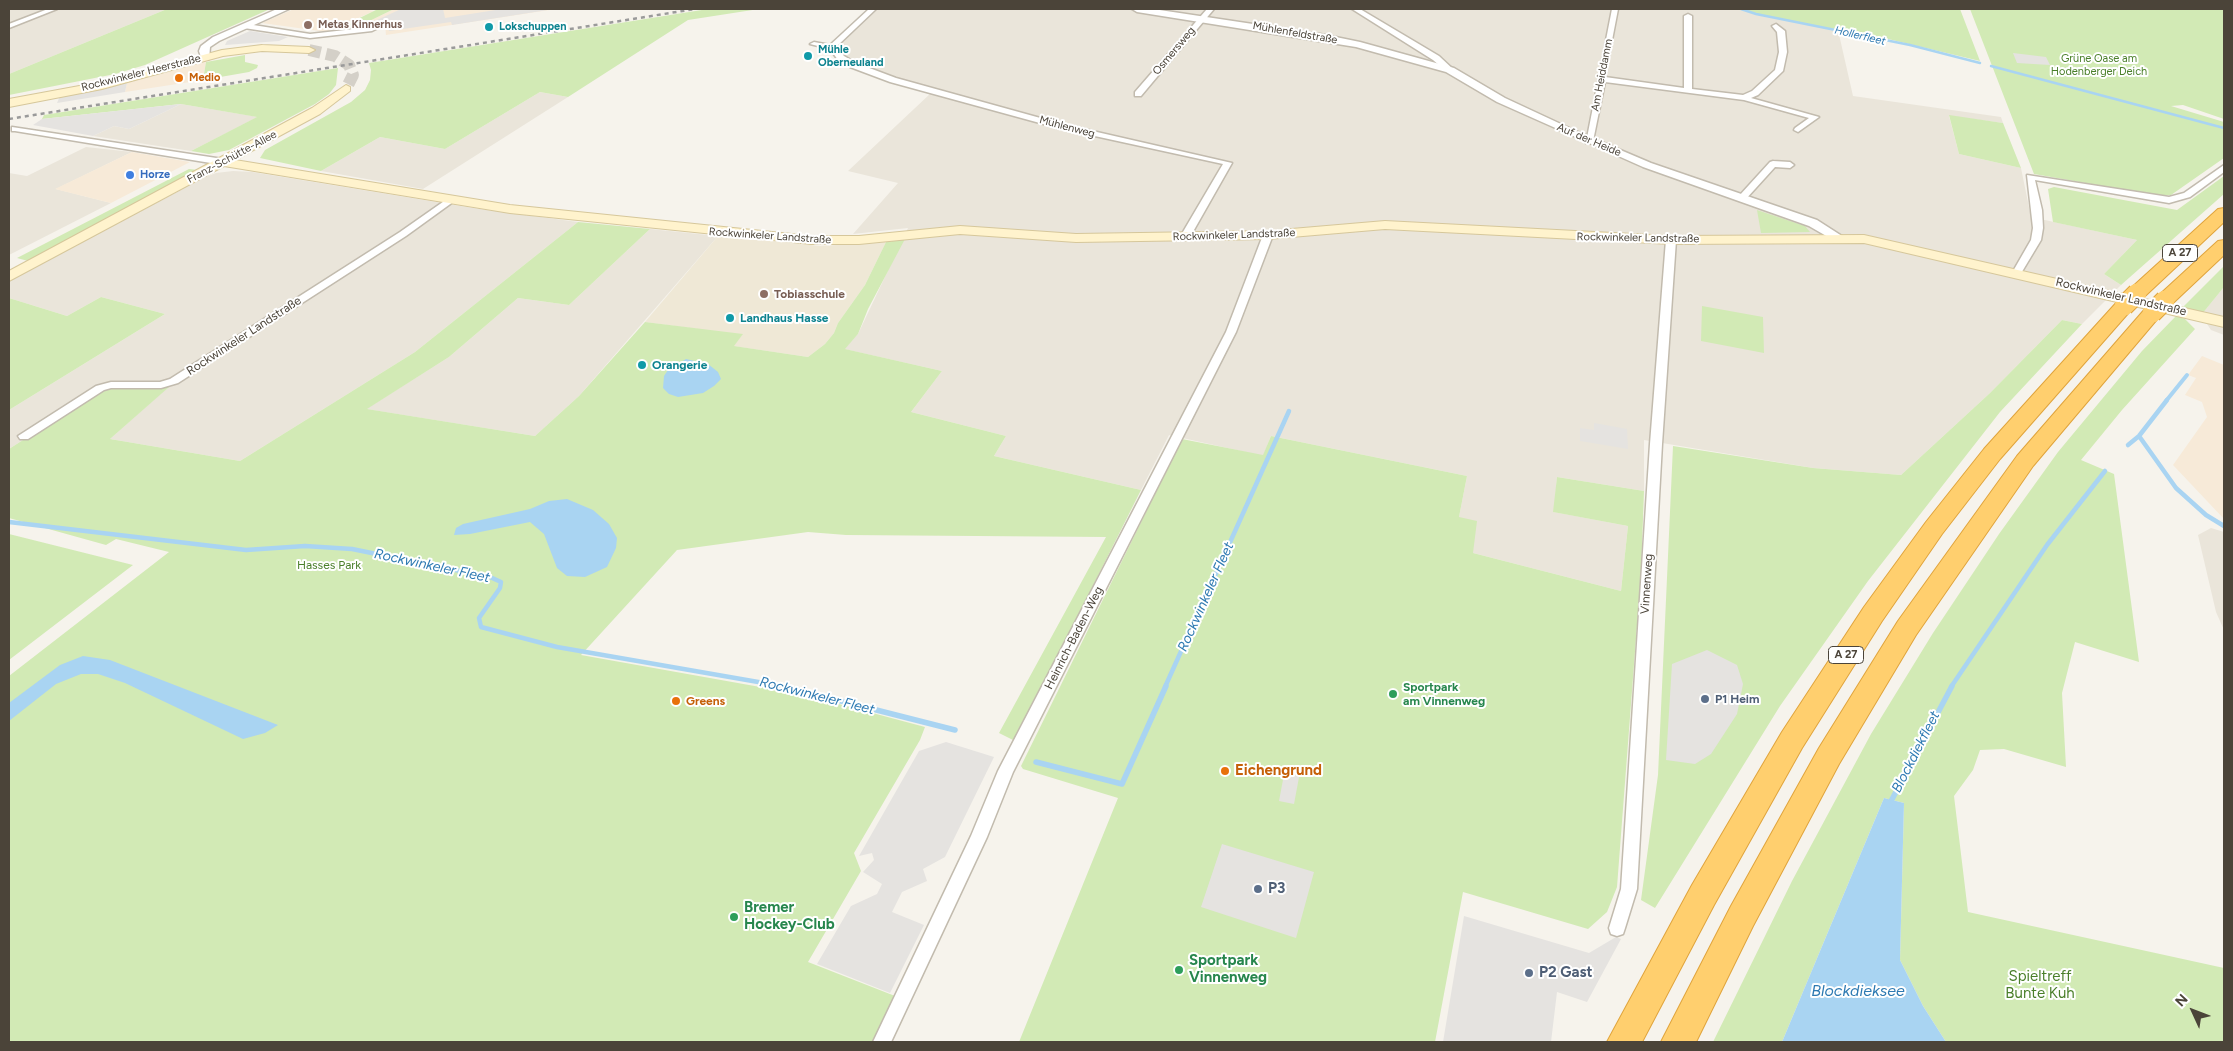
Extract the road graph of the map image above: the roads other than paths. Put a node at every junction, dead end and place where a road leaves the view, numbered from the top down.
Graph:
1 (54, 9) edge
2 (284, 9) edge
3 (873, 9) edge
4 (1137, 9) edge
5 (1211, 9) edge
6 (1355, 9) edge
7 (1615, 9) edge
8 (1688, 16) dead end
9 (1200, 18) junction
10 (9, 26) edge
11 (247, 26) junction
12 (1776, 26) dead end
13 (372, 29) dead end
14 (814, 44) dead end
15 (832, 47) junction
16 (309, 50) tunnel mouth
17 (206, 57) junction
18 (1450, 70) junction
19 (1601, 79) junction
20 (346, 89) tunnel mouth
21 (1688, 91) junction
22 (1138, 94) dead end
23 (1744, 98) junction
24 (9, 103) edge
25 (15, 129) dead end
26 (1798, 130) dead end
27 (1589, 141) junction
28 (222, 162) junction
29 (1790, 165) dead end
30 (2224, 168) edge
31 (1742, 198) junction
32 (450, 200) junction
33 (2224, 213) edge
34 (1268, 235) junction
35 (1185, 237) junction
36 (1840, 238) junction
37 (1671, 240) junction
38 (2224, 245) edge
39 (2017, 274) junction
40 (9, 277) edge
41 (2144, 303) junction
42 (2224, 322) edge
43 (24, 436) dead end
44 (1617, 928) dead end
45 (882, 1042) edge
46 (1624, 1042) edge
47 (1678, 1042) edge

1 - 10 street
2 - 11 street, Rockwinkeler Heerstraße
3 - 15 street
4 - 9 street, Mühlenfeldstraße
5 - 9 street, Osmersweg
6 - 18 street, Auf der Heide
7 - 19 street, Am Heiddamm
8 - 21 street
9 - 18 street, Mühlenfeldstraße
9 - 22 street, Osmersweg
11 - 13 street
11 - 17 street, Rockwinkeler Heerstraße
12 - 23 street
14 - 15 street
15 - 35 street, Mühlenweg
16 - 17 main road
17 - 24 main road, Rockwinkeler Heerstraße
18 - 27 street, Auf der Heide
19 - 21 street
19 - 27 street, Am Heiddamm
20 - 28 main road, Franz-Schütte-Allee
21 - 23 street
23 - 26 street
25 - 28 street, Rockwinkeler Landstraße
27 - 31 street, Auf der Heide
28 - 32 main road, Rockwinkeler Landstraße
28 - 40 main road, Franz-Schütte-Allee
29 - 31 street
30 - 39 street
31 - 36 street, Auf der Heide
32 - 35 main road, Rockwinkeler Landstraße
32 - 43 street, Rockwinkeler Landstraße
33 - 41 highway, A 27
34 - 35 main road, Rockwinkeler Landstraße
34 - 37 main road, Rockwinkeler Landstraße
34 - 45 street, Heinrich-Baden-Weg
36 - 37 main road, Rockwinkeler Landstraße
36 - 39 main road, Rockwinkeler Landstraße
37 - 44 street, Vinnenweg
38 - 41 highway, A 27
39 - 42 main road, Rockwinkeler Landstraße
41 - 46 highway, A 27
41 - 47 highway, A 27

